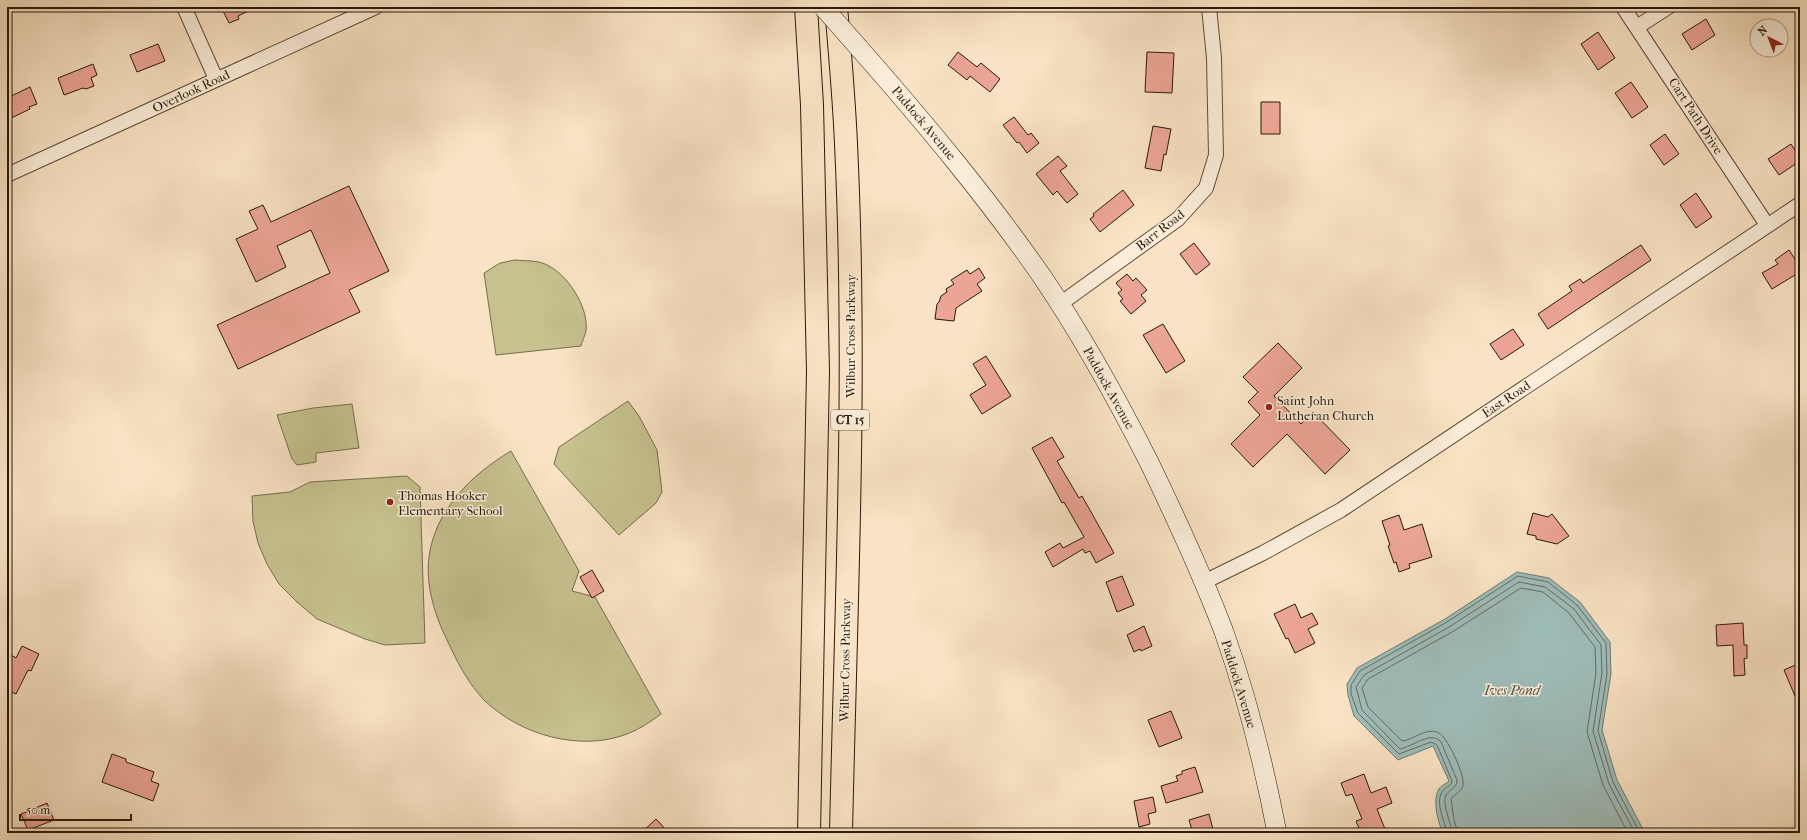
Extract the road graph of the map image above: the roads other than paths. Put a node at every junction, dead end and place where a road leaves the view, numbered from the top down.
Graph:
1 (184, 7) edge
2 (376, 7) edge
3 (806, 7) edge
4 (823, 7) edge
5 (836, 7) edge
6 (1209, 7) edge
7 (1623, 7) edge
8 (1668, 7) edge
9 (1637, 27) junction
10 (216, 79) junction
11 (7, 175) edge
12 (1800, 204) edge
13 (1768, 225) junction
14 (1060, 304) junction
15 (1204, 582) junction
16 (809, 833) edge
17 (841, 833) edge
18 (1277, 833) edge

1 - 10 street
2 - 10 street, Overlook Road
3 - 16 highway, CT 15
4 - 14 main road, Paddock Avenue, bridge
5 - 17 highway, Wilbur Cross Parkway / CT 15
6 - 14 street, Barr Road
7 - 9 street, Cart Path Drive
8 - 9 street
9 - 13 street, Cart Path Drive
10 - 11 street, Overlook Road
12 - 13 street, East Road
13 - 15 street, East Road
14 - 15 main road, Paddock Avenue
15 - 18 main road, Paddock Avenue

